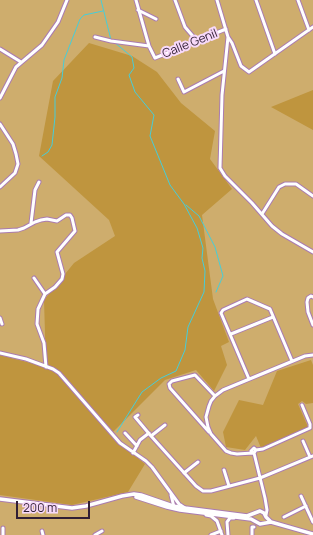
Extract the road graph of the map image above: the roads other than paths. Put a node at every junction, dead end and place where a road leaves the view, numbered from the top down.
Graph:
1 (67, 0) edge
2 (136, 0) edge
3 (175, 0) edge
4 (217, 0) edge
5 (256, 0) edge
6 (298, 0) edge
7 (138, 10) junction
8 (156, 19) dead end
9 (313, 27) edge
10 (226, 29) junction
11 (309, 30) junction
12 (94, 37) dead end
13 (228, 37) junction
14 (197, 41) junction
15 (150, 46) junction
16 (0, 49) edge
17 (275, 54) junction
18 (22, 62) junction
19 (224, 71) junction
20 (178, 79) dead end
21 (0, 98) edge
22 (0, 124) edge
23 (39, 182) dead end
24 (0, 187) edge
25 (313, 196) edge
26 (262, 214) junction
27 (31, 223) junction
28 (0, 231) edge
29 (313, 252) edge
30 (34, 278) dead end
31 (45, 294) junction
32 (313, 298) edge
33 (273, 317) junction
34 (0, 318) edge
35 (2, 324) dead end
36 (313, 325) edge
37 (231, 334) junction
38 (0, 353) edge
39 (313, 355) edge
40 (44, 359) junction
41 (292, 361) junction
42 (41, 365) junction
43 (46, 367) junction
44 (249, 379) junction
45 (214, 396) junction
46 (302, 405) dead end
47 (138, 415) dead end
48 (207, 420) junction
49 (200, 422) junction
50 (165, 424) dead end
51 (125, 433) dead end
52 (150, 434) junction
53 (211, 434) junction
54 (303, 441) dead end
55 (136, 447) junction
56 (126, 449) junction
57 (254, 451) junction
58 (133, 453) junction
59 (312, 456) edge
60 (140, 457) junction
61 (198, 462) dead end
62 (224, 470) dead end
63 (184, 473) junction
64 (260, 478) junction
65 (229, 486) junction
66 (170, 491) junction
67 (122, 496) junction
68 (301, 496) dead end
69 (0, 499) edge
70 (172, 503) junction
71 (179, 504) junction
72 (266, 506) junction
73 (306, 506) junction
74 (186, 508) junction
75 (195, 512) junction
76 (260, 512) junction
77 (255, 514) junction
78 (222, 515) junction
79 (243, 515) junction
80 (266, 516) junction
81 (236, 517) junction
82 (284, 517) dead end
83 (255, 521) junction
84 (264, 522) junction
85 (271, 522) junction
86 (313, 522) edge
87 (218, 523) junction
88 (254, 527) dead end
89 (3, 528) dead end
90 (42, 531) dead end
91 (102, 531) dead end
92 (221, 533) edge
93 (305, 533) edge
94 (228, 534) edge
95 (313, 534) edge
96 (3, 535) edge
97 (42, 535) edge
98 (96, 535) edge
99 (211, 535) edge
100 (252, 535) edge

1 - 18 street
2 - 7 street
3 - 14 street
4 - 10 street
5 - 17 street
6 - 11 street
7 - 8 street
7 - 15 street
9 - 11 street
10 - 13 street
10 - 14 street, Calle Genil
11 - 17 street
12 - 15 street
13 - 17 street
13 - 19 street
14 - 15 street, Calle Genil
16 - 18 street
18 - 21 street
19 - 20 street
19 - 26 street
22 - 24 street
23 - 27 street
25 - 26 street
26 - 29 street
27 - 28 street
27 - 31 street
30 - 31 street
31 - 40 street
32 - 36 street
33 - 37 street
33 - 37 street
33 - 41 street
34 - 35 street
37 - 44 street
38 - 42 street
39 - 41 street
40 - 42 street
40 - 43 street
41 - 44 street
42 - 43 street
43 - 56 street
44 - 45 street
45 - 48 street
45 - 49 street
46 - 57 street
47 - 52 street
48 - 49 street
48 - 53 street
49 - 53 street
50 - 52 street
51 - 55 street
52 - 55 street
52 - 63 street
53 - 57 street
54 - 59 street
55 - 56 street
55 - 58 street
55 - 60 street
56 - 58 street
57 - 64 street
58 - 60 street
59 - 64 street
60 - 66 street
61 - 63 street
62 - 65 street
63 - 65 street
64 - 65 street
64 - 72 street
66 - 70 street
66 - 71 street
67 - 69 main road
67 - 70 main road
67 - 75 main road
68 - 73 street
70 - 71 street
70 - 74 main road
70 - 75 street
71 - 74 street
72 - 76 street
72 - 80 street
73 - 82 street
73 - 86 street
74 - 79 main road
75 - 78 main road
75 - 87 street
76 - 77 main road
76 - 80 main road
77 - 79 main road
77 - 83 main road
78 - 79 street
78 - 81 main road
78 - 87 street
80 - 84 main road
80 - 85 main road
81 - 83 main road
81 - 94 street
83 - 84 main road
84 - 85 main road
85 - 93 main road
87 - 92 street
88 - 100 street
89 - 96 street
90 - 97 street
91 - 98 street
92 - 94 street
92 - 99 street
93 - 95 main road

